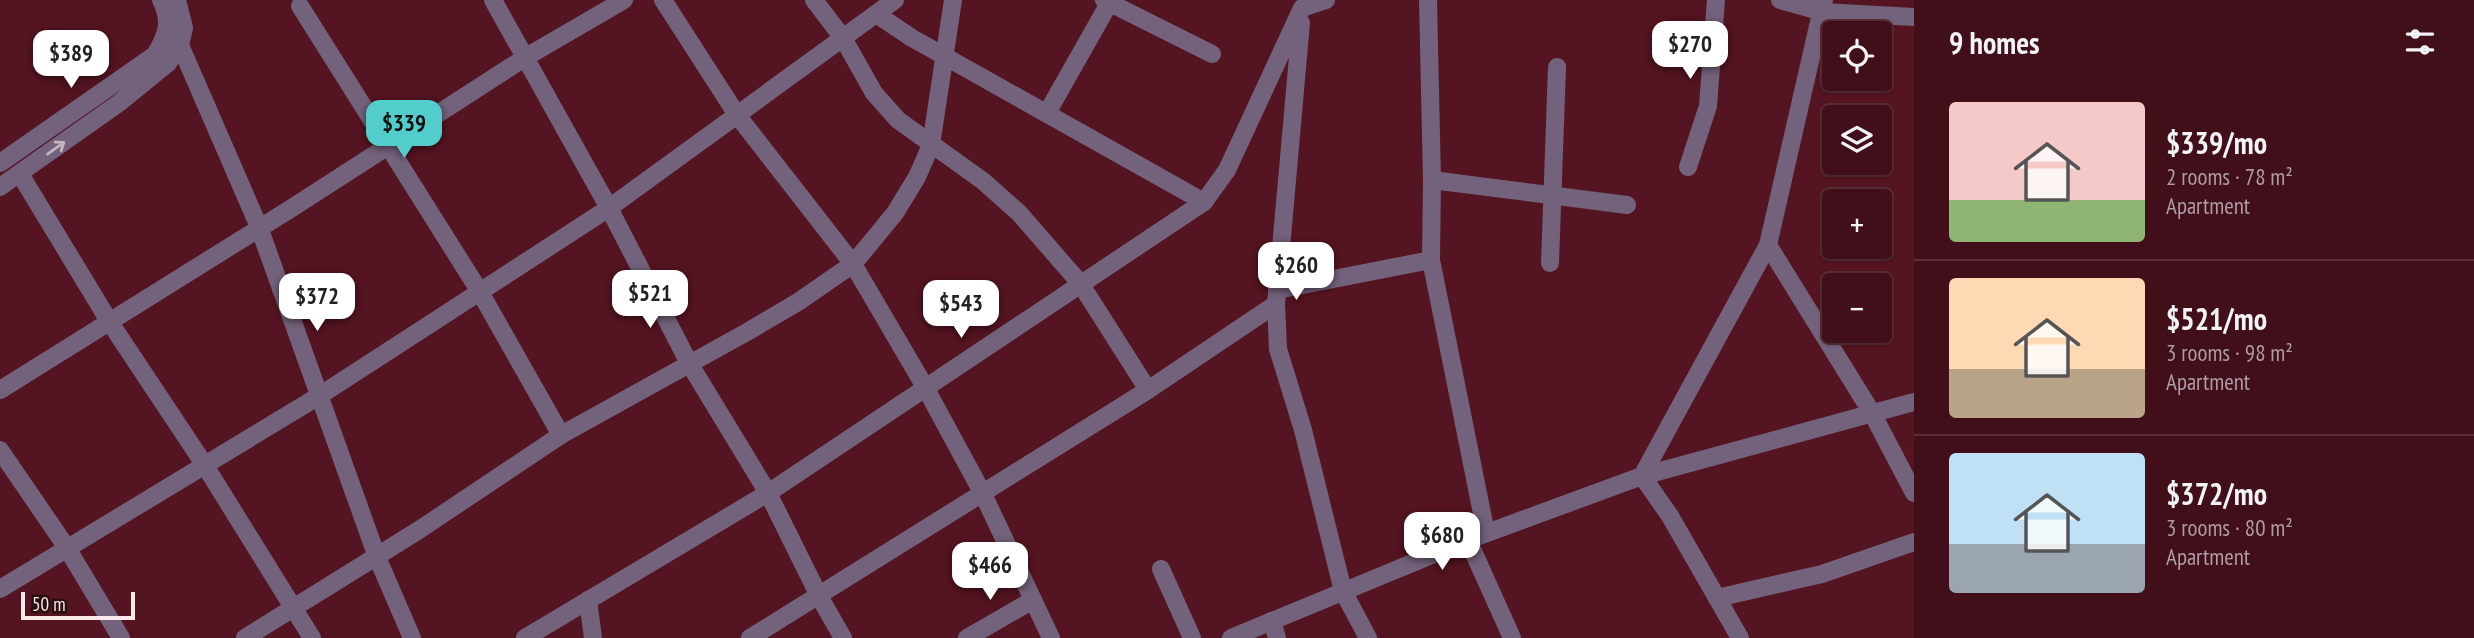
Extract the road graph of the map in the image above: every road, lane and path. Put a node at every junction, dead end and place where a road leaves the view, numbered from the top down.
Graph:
1 (161, 0) edge
2 (177, 0) edge
3 (493, 0) edge
4 (624, 0) edge
5 (663, 0) edge
6 (814, 0) edge
7 (895, 0) edge
8 (953, 0) edge
9 (1326, 0) edge
10 (1428, 0) edge
11 (1716, 0) edge
12 (1780, 0) edge
13 (1108, 1) edge
14 (1299, 4) edge
15 (300, 6) dead end
16 (1823, 6) edge
17 (876, 14) junction
18 (1914, 17) edge
19 (843, 38) junction
20 (180, 45) junction
21 (1212, 54) dead end
22 (945, 55) junction
23 (526, 57) junction
24 (1558, 67) dead end
25 (1047, 113) junction
26 (737, 115) junction
27 (931, 145) junction
28 (389, 146) junction
29 (0, 163) edge
30 (1688, 167) dead end
31 (20, 174) junction
32 (1432, 180) junction
33 (0, 187) edge
34 (1552, 195) junction
35 (1204, 202) junction
36 (1627, 205) dead end
37 (609, 208) junction
38 (259, 227) junction
39 (1768, 245) junction
40 (1431, 260) junction
41 (1550, 262) dead end
42 (853, 264) junction
43 (1080, 283) junction
44 (480, 292) junction
45 (1277, 297) junction
46 (109, 321) junction
47 (689, 363) junction
48 (925, 387) junction
49 (0, 390) edge
50 (1149, 390) junction
51 (319, 396) junction
52 (1914, 402) edge
53 (1872, 413) junction
54 (561, 435) junction
55 (0, 450) edge
56 (204, 464) junction
57 (1642, 476) junction
58 (1914, 492) edge
59 (768, 493) junction
60 (983, 494) junction
61 (1486, 533) junction
62 (1468, 540) junction
63 (1914, 542) edge
64 (67, 548) junction
65 (377, 557) junction
66 (1161, 569) dead end
67 (0, 589) edge
68 (1343, 591) junction
69 (819, 596) junction
70 (1717, 598) junction
71 (588, 600) junction
72 (1033, 600) junction
73 (293, 607) junction
74 (1274, 630) edge
75 (121, 638) edge
76 (245, 638) edge
77 (312, 638) edge
78 (412, 638) edge
79 (525, 638) edge
80 (593, 638) edge
81 (750, 638) edge
82 (843, 638) edge
83 (967, 638) edge
84 (1051, 638) edge
85 (1192, 638) edge
86 (1231, 638) edge
87 (1368, 638) edge
88 (1512, 638) edge
89 (1740, 638) edge

1 - 29 street
2 - 20 street
3 - 23 street
4 - 23 street
5 - 26 street
6 - 19 street
7 - 17 street
8 - 22 street
9 - 14 street
10 - 32 street
11 - 30 street
12 - 16 street
13 - 21 street
13 - 25 street
14 - 35 street
14 - 45 street
15 - 28 street
16 - 18 street
16 - 39 street
17 - 19 street
17 - 22 street
19 - 26 street
19 - 27 street
31 -> 20 street
20 - 38 street
22 - 25 street
22 - 27 street
23 - 28 street
23 - 37 street
24 - 34 street
25 - 35 street
26 - 37 street
26 - 42 street
27 - 42 street
27 - 43 street
28 - 38 street
28 - 44 street
31 - 33 street
31 - 46 street
32 - 34 street
32 - 40 street
34 - 36 street
34 - 41 street
35 - 43 street
37 - 44 street
37 - 47 street
38 - 46 street
38 - 51 street
39 - 53 street
39 - 57 street
40 - 45 street
40 - 61 street
42 - 47 street
42 - 48 street
43 - 48 street
43 - 50 street
44 - 51 street
44 - 54 street
45 - 50 street
45 - 68 street
46 - 49 street
46 - 56 street
47 - 54 street
47 - 59 street
48 - 59 street
48 - 60 street
50 - 60 street
51 - 56 street
51 - 65 street
52 - 53 street
53 - 57 street
53 - 58 street
54 - 65 street
55 - 64 street
56 - 64 street
56 - 73 street
57 - 61 street
57 - 70 street
59 - 69 street
59 - 71 street
60 - 69 street
60 - 72 street
61 - 62 street
62 - 68 street
62 - 88 street
63 - 70 street
64 - 67 street
64 - 75 street
65 - 73 street
65 - 78 street
66 - 85 street
68 - 74 street
68 - 87 street
69 - 81 street
69 - 82 street
70 - 89 street
71 - 79 street
71 - 80 street
72 - 83 street
72 - 84 street
73 - 76 street
73 - 77 street
74 - 86 street

